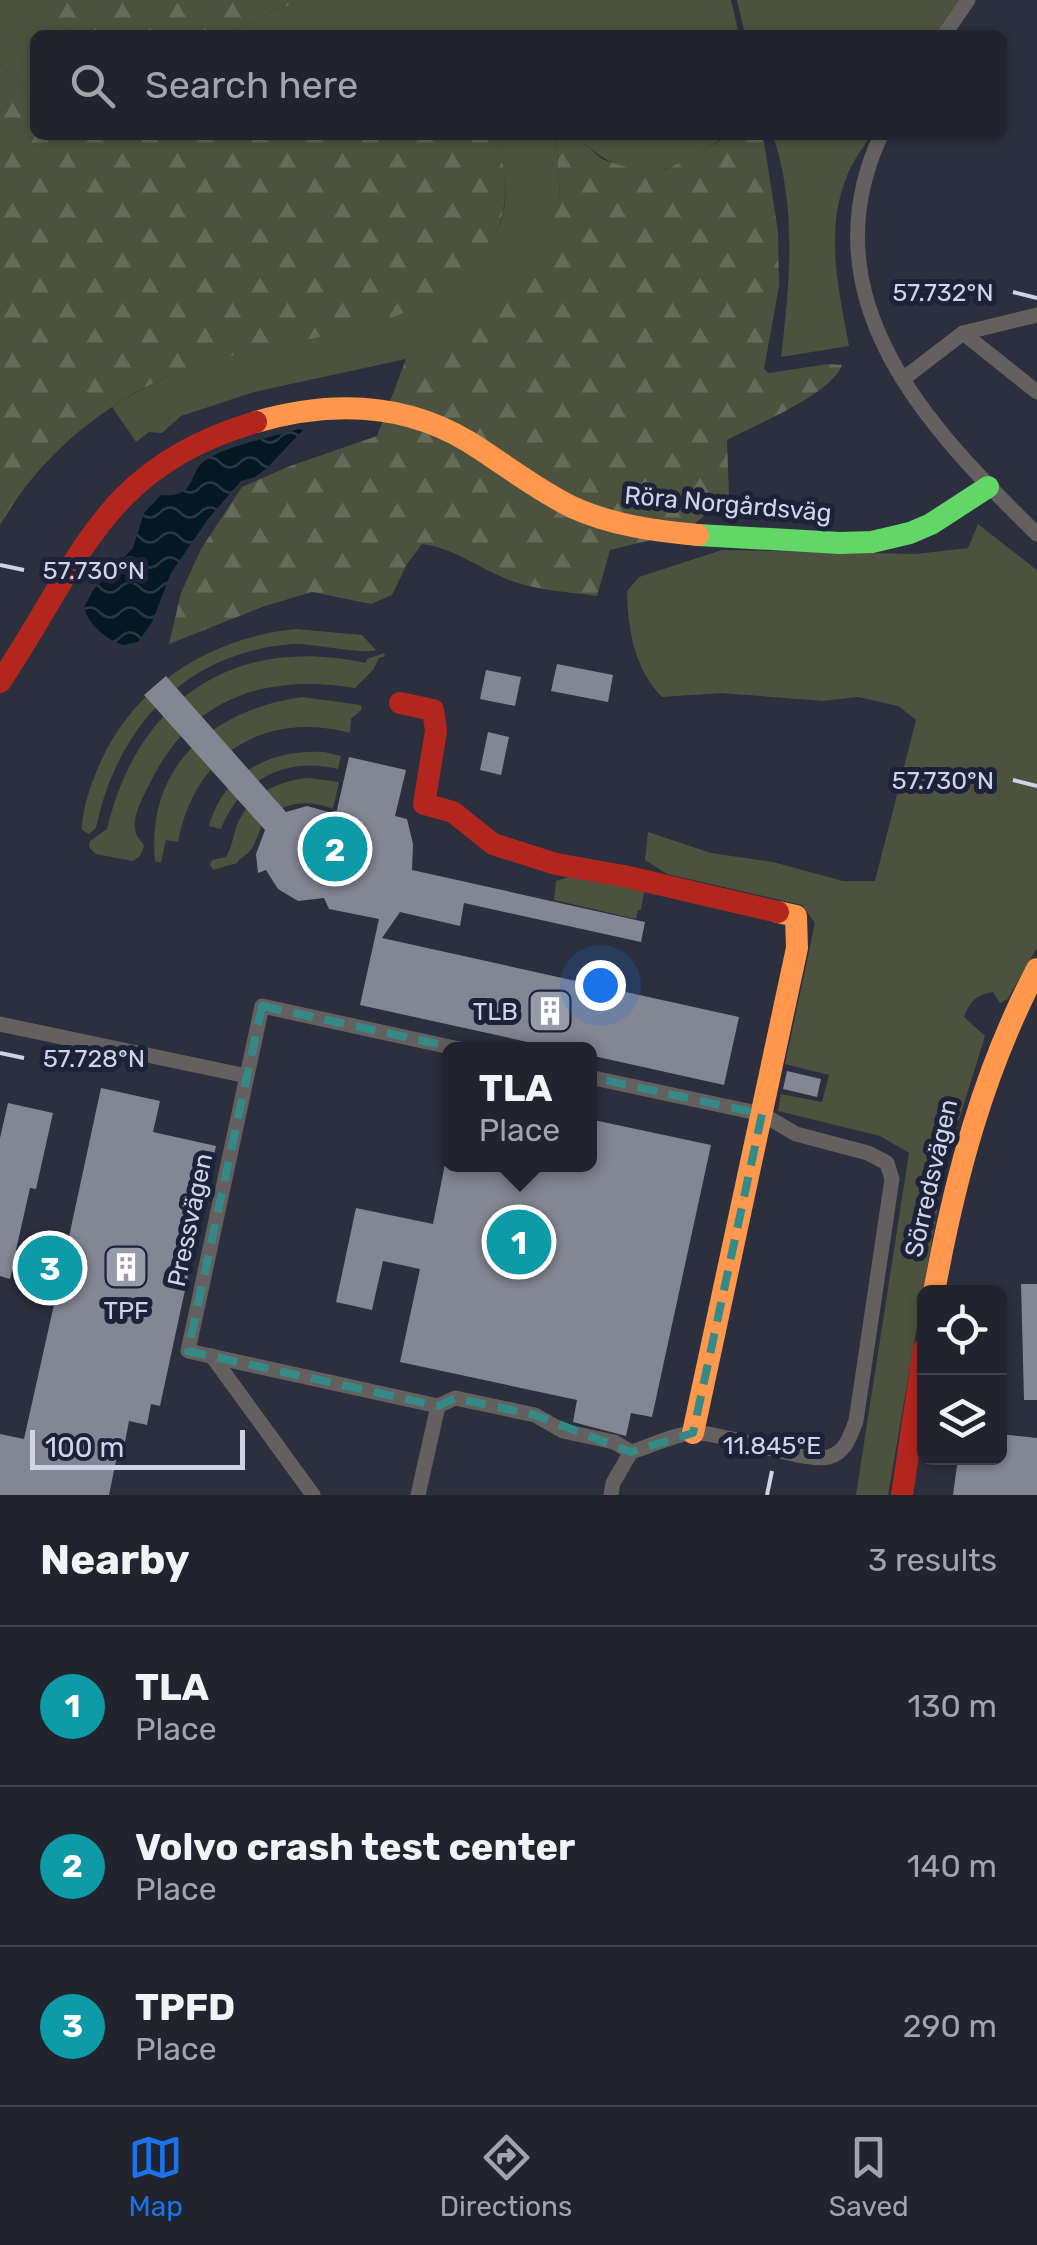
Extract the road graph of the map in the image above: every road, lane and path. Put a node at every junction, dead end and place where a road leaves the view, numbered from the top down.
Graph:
1 (968, 0) edge
2 (947, 30) edge
3 (879, 140) edge
4 (1037, 315) edge
5 (963, 333) junction
6 (903, 379) junction
7 (1037, 392) edge
8 (988, 487) junction
9 (1037, 534) edge
10 (0, 682) edge
11 (400, 702) dead end
12 (1037, 969) edge
13 (0, 1024) edge
14 (442, 1045) edge
15 (247, 1076) junction
16 (597, 1078) edge
17 (762, 1114) junction
18 (935, 1285) edge
19 (212, 1356) junction
20 (920, 1375) edge
21 (438, 1406) junction
22 (693, 1433) junction
23 (631, 1452) junction
24 (314, 1495) edge
25 (418, 1495) edge
26 (611, 1495) edge
27 (902, 1495) edge

1 - 2 street
3 - 6 street
4 - 5 street
5 - 6 street
5 - 7 street
6 - 8 street
8 - 9 street
8 - 10 street, Röra Norgårdsväg
11 - 17 street
12 - 18 street, Sörredsvägen
13 - 15 street
14 - 15 street, Pressvägen
15 - 19 street, Pressvägen
16 - 17 street
17 - 22 street
17 - 22 street
19 - 21 street
19 - 24 street, Pressvägen
20 - 27 street
21 - 23 street
21 - 25 street
22 - 23 street
23 - 26 street

